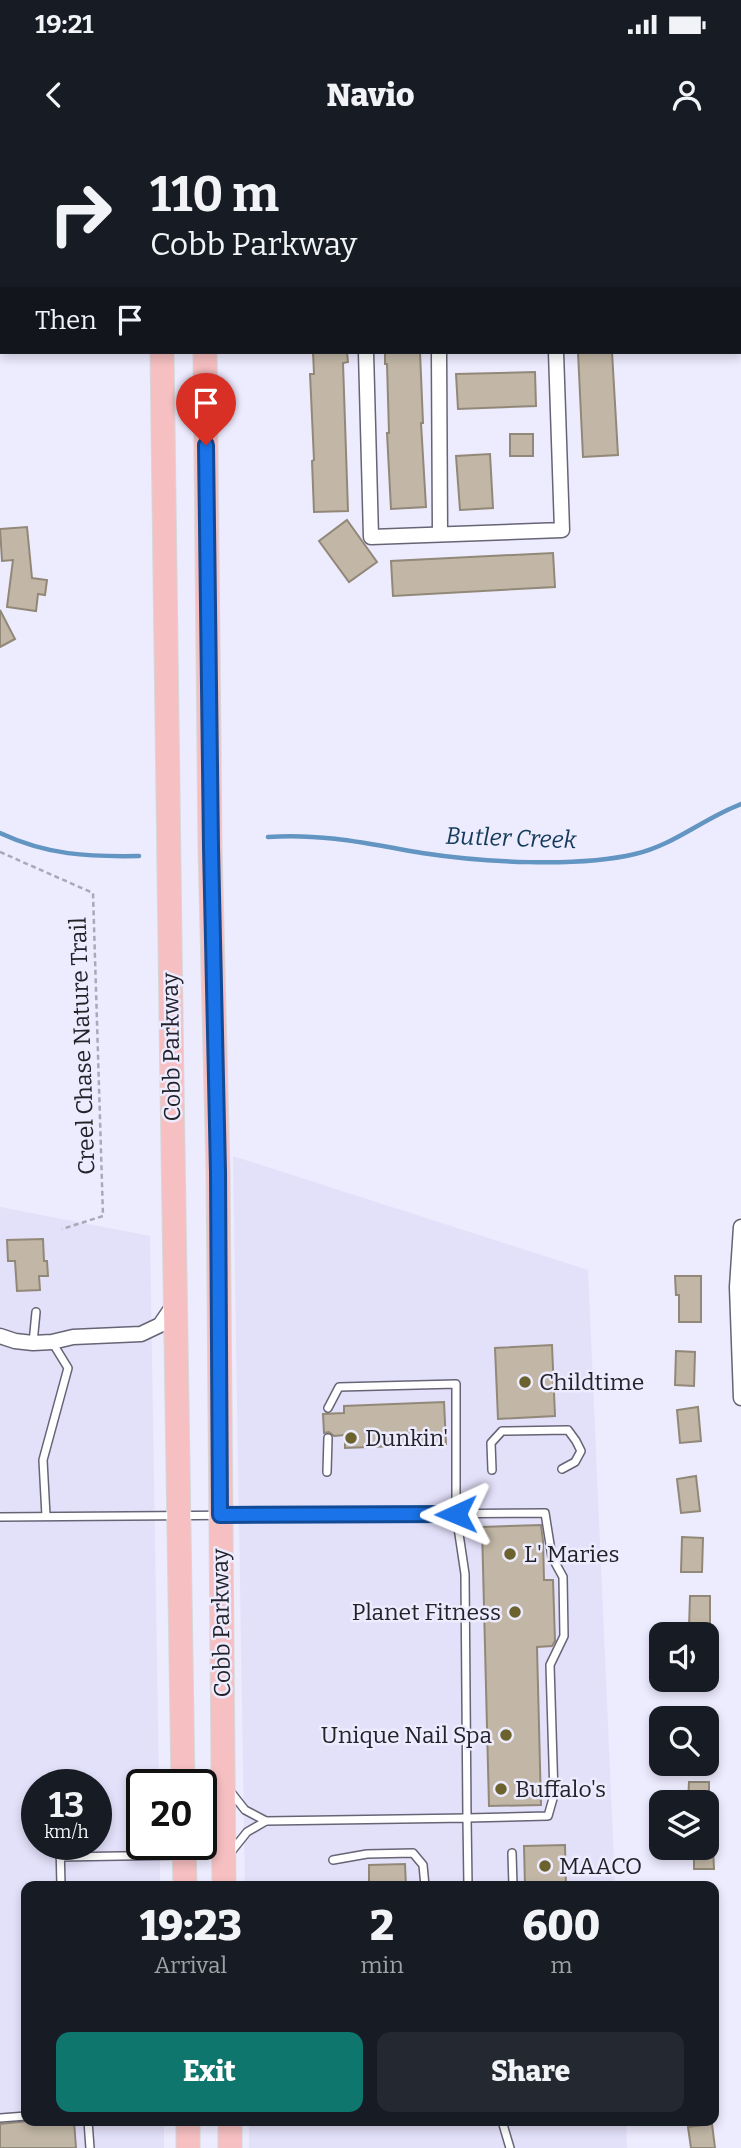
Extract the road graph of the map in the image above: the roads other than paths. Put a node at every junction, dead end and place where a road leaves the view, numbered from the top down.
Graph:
1 (162, 354) edge
2 (205, 354) edge
3 (366, 354) edge
4 (439, 354) edge
5 (556, 354) edge
6 (440, 534) junction
7 (741, 1227) edge
8 (175, 1302) junction
9 (36, 1312) dead end
10 (0, 1336) edge
11 (52, 1342) junction
12 (33, 1343) junction
13 (741, 1398) edge
14 (328, 1408) dead end
15 (328, 1438) dead end
16 (562, 1469) dead end
17 (492, 1470) dead end
18 (327, 1472) dead end
19 (456, 1514) junction
20 (180, 1515) junction
21 (220, 1515) junction
22 (46, 1516) junction
23 (0, 1517) edge
24 (183, 1769) edge
25 (223, 1781) junction
26 (467, 1818) junction
27 (267, 1821) junction
28 (512, 1853) dead end
29 (60, 1860) edge
30 (184, 1860) edge
31 (333, 1860) dead end
32 (224, 1861) junction
33 (61, 1881) edge
34 (185, 1881) edge
35 (225, 1881) edge
36 (425, 1881) edge
37 (468, 1881) edge
38 (513, 1881) edge
39 (21, 2116) edge
40 (0, 2118) edge
41 (88, 2126) edge
42 (188, 2126) edge
43 (503, 2126) edge
44 (90, 2148) edge
45 (188, 2148) edge
46 (510, 2148) edge

1 - 8 main road, Cobb Parkway
2 - 21 main road, Cobb Parkway
3 - 6 street
4 - 6 street
5 - 6 street
7 - 13 street
8 - 11 street
8 - 20 main road, Cobb Parkway
9 - 12 lane
10 - 12 street
11 - 12 street
11 - 22 lane
14 - 19 lane
15 - 18 lane
16 - 17 lane
19 - 21 lane
19 - 26 lane
19 - 26 lane
20 - 21 lane
20 - 22 lane
20 - 24 main road, Cobb Parkway
21 - 25 main road, Cobb Parkway
22 - 23 lane
25 - 27 lane
25 - 32 main road, Cobb Parkway
26 - 27 lane
26 - 37 lane
27 - 32 lane
28 - 38 lane
29 - 33 lane
30 - 34 main road
31 - 36 lane
32 - 35 main road, Cobb Parkway
39 - 40 lane
41 - 44 lane
42 - 45 main road
43 - 46 lane

